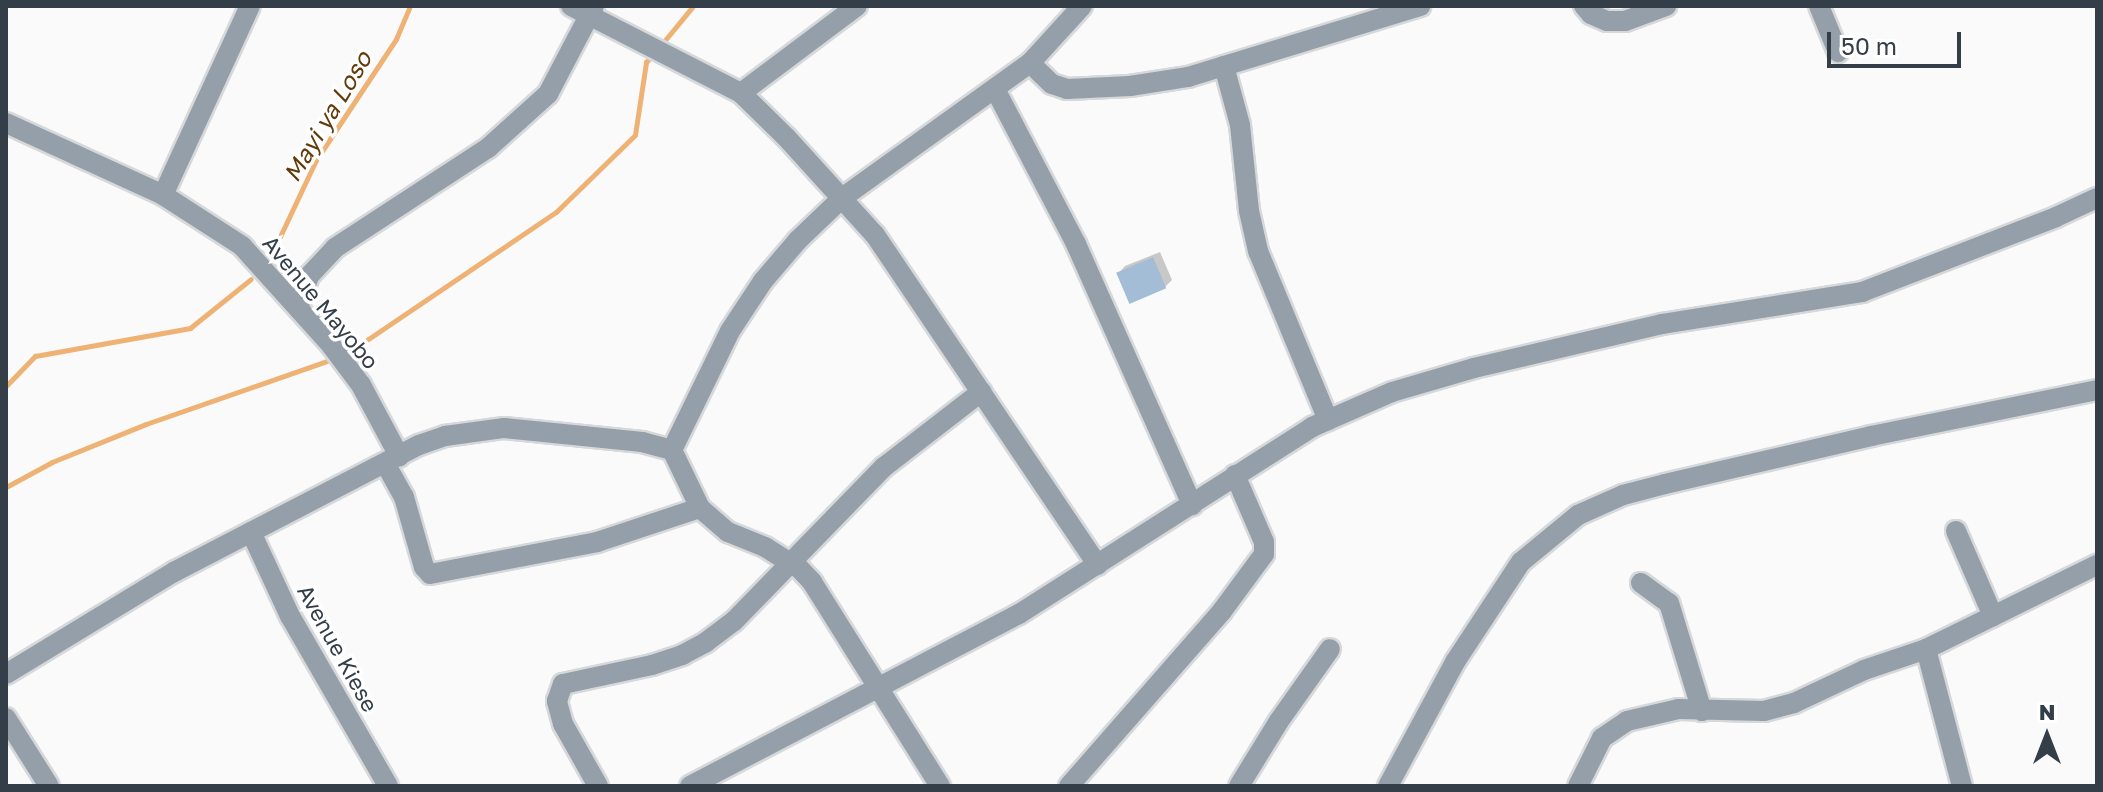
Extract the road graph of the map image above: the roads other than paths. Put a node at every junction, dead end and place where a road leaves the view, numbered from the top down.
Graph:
1 (250, 6) edge
2 (857, 6) edge
3 (1082, 6) edge
4 (1420, 6) edge
5 (1584, 6) edge
6 (1666, 6) edge
7 (1819, 6) edge
8 (585, 9) edge
9 (1384, 11) edge
10 (1838, 52) dead end
11 (1030, 63) junction
12 (1224, 66) junction
13 (995, 89) junction
14 (741, 93) junction
15 (6, 123) edge
16 (163, 195) junction
17 (842, 198) junction
18 (2097, 198) edge
19 (298, 308) junction
20 (2097, 390) edge
21 (981, 392) junction
22 (1328, 420) junction
23 (672, 450) junction
24 (392, 460) junction
25 (1235, 475) junction
26 (1192, 505) junction
27 (700, 508) junction
28 (1956, 531) dead end
29 (251, 532) junction
30 (789, 562) junction
31 (1098, 565) junction
32 (2097, 565) edge
33 (1641, 583) dead end
34 (1993, 616) junction
35 (1330, 649) dead end
36 (1926, 649) junction
37 (6, 674) edge
38 (878, 688) junction
39 (1702, 711) junction
40 (6, 718) edge
41 (49, 786) edge
42 (388, 786) edge
43 (598, 786) edge
44 (690, 786) edge
45 (940, 786) edge
46 (1069, 786) edge
47 (1239, 786) edge
48 (1388, 786) edge
49 (1578, 786) edge
50 (1962, 786) edge

1 - 16 street
2 - 14 street
3 - 11 street
4 - 9 street
5 - 6 street
7 - 10 street
8 - 14 street
8 - 19 street
9 - 12 street
11 - 12 street
11 - 13 street
12 - 22 street
13 - 17 street
13 - 26 street
14 - 17 street
15 - 16 street, Avenue Mayobo
16 - 19 street, Avenue Mayobo
17 - 21 street
17 - 23 street
18 - 22 street
19 - 24 street, Avenue Mayobo
20 - 48 street
21 - 30 street
21 - 31 street
22 - 25 street
23 - 24 street
23 - 27 street
24 - 27 street, Avenue Mayobo
24 - 29 street
25 - 26 street
25 - 46 street
26 - 31 street
27 - 30 street
28 - 34 street
29 - 37 street
29 - 42 street, Avenue Kiese
30 - 38 street
30 - 43 street
31 - 38 street
32 - 34 street
33 - 39 street
34 - 36 street
35 - 47 street
36 - 39 street
36 - 50 street
38 - 44 street
38 - 45 street
39 - 49 street
40 - 41 street

